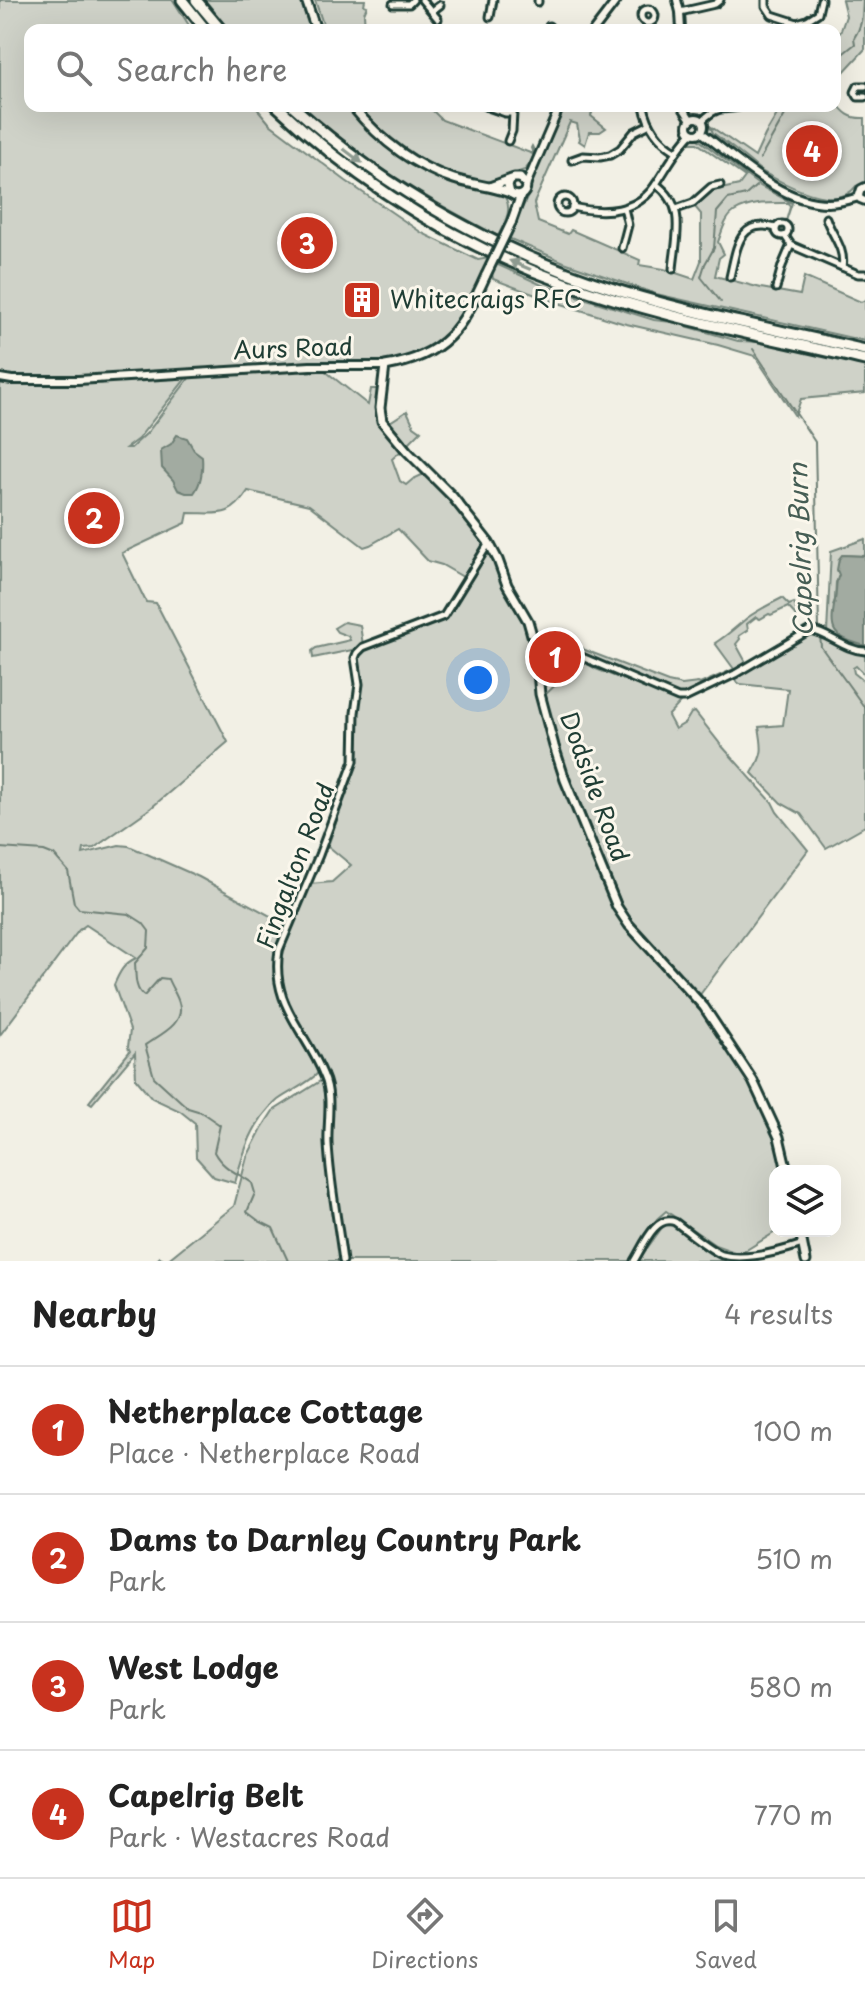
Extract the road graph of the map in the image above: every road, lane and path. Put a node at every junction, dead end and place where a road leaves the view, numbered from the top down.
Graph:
1 (182, 0) edge
2 (196, 0) edge
3 (306, 0) edge
4 (413, 0) edge
5 (422, 0) edge
6 (493, 0) edge
7 (617, 0) edge
8 (677, 0) edge
9 (691, 0) edge
10 (720, 0) edge
11 (766, 0) edge
12 (821, 0) edge
13 (393, 4) dead end
14 (440, 5) dead end
15 (697, 8) junction
16 (432, 11) junction
17 (680, 12) junction
18 (818, 13) junction
19 (490, 17) dead end
20 (824, 18) dead end
21 (438, 19) dead end
22 (201, 24) edge
23 (216, 24) edge
24 (314, 24) edge
25 (599, 24) edge
26 (681, 24) edge
27 (865, 86) edge
28 (865, 97) edge
29 (284, 112) edge
30 (300, 112) edge
31 (358, 112) edge
32 (502, 112) edge
33 (557, 112) edge
34 (646, 112) edge
35 (686, 112) edge
36 (711, 112) edge
37 (513, 113) joint
38 (691, 120) junction
39 (702, 121) junction
40 (650, 124) junction
41 (701, 132) junction
42 (692, 133) junction
43 (508, 141) dead end
44 (581, 146) dead end
45 (676, 151) junction
46 (583, 156) junction
47 (572, 160) dead end
48 (534, 166) junction
49 (708, 177) dead end
50 (514, 179) junction
51 (656, 184) junction
52 (526, 185) junction
53 (720, 185) dead end
54 (490, 187) junction
55 (711, 187) junction
56 (865, 187) edge
57 (515, 195) junction
58 (862, 199) edge
59 (572, 207) dead end
60 (624, 208) junction
61 (676, 209) junction
62 (826, 218) dead end
63 (829, 227) junction
64 (776, 228) junction
65 (821, 230) dead end
66 (785, 236) junction
67 (625, 240) junction
68 (634, 243) dead end
69 (791, 245) junction
70 (622, 248) dead end
71 (665, 254) dead end
72 (674, 255) junction
73 (726, 257) dead end
74 (735, 258) junction
75 (842, 267) junction
76 (673, 269) dead end
77 (865, 274) edge
78 (730, 277) dead end
79 (776, 288) dead end
80 (865, 350) edge
81 (865, 360) edge
82 (385, 366) junction
83 (0, 378) edge
84 (489, 543) junction
85 (533, 636) junction
86 (865, 651) edge
87 (786, 1165) edge
88 (801, 1237) edge
89 (803, 1244) junction
90 (343, 1261) edge
91 (634, 1261) edge
92 (806, 1261) edge

1 - 22 highway
2 - 23 highway
3 - 24 main road
4 - 13 street
5 - 16 street
6 - 19 street
7 - 25 street
8 - 17 street
9 - 15 street
10 - 15 street
11 - 18 street
12 - 18 street
14 - 16 street
15 - 17 street
16 - 21 street
17 - 26 street
18 - 20 street
27 - 28 street
81 -> 29 highway
30 -> 80 highway
31 - 54 main road
32 - 37 street
33 - 48 street
34 - 40 street
35 - 38 street
36 - 39 street
37 - 43 street
38 - 39 street
38 - 42 street
39 - 41 street
40 - 45 street
40 - 46 street
41 - 42 street
41 - 58 street
42 - 45 street
44 - 46 street
45 - 51 street
46 - 47 street
48 - 50 street
48 - 52 street
49 - 55 street
50 - 52 main road
50 - 54 main road
50 - 57 main road
51 - 60 street
51 - 61 street
52 - 57 main road
53 - 55 street
54 - 57 main road
55 - 61 street
56 - 58 street
57 - 82 main road, Aurs Road, bridge
59 - 60 street
60 - 67 street
61 - 72 street
62 - 63 street
63 - 65 street
63 - 75 street
64 - 66 street
64 - 66 street
64 - 74 street
66 - 69 street
67 - 68 street
67 - 70 street
69 - 75 street
69 - 79 street
71 - 72 street
72 - 76 street
73 - 74 street
74 - 78 street
75 - 77 street
82 - 83 street, Aurs Road
82 - 84 main road, Dodside Road
84 - 85 main road, Dodside Road
84 - 90 street, Fingalton Road
85 - 86 street
85 - 87 main road, Dodside Road
88 - 89 main road
89 - 91 street
89 - 92 main road

